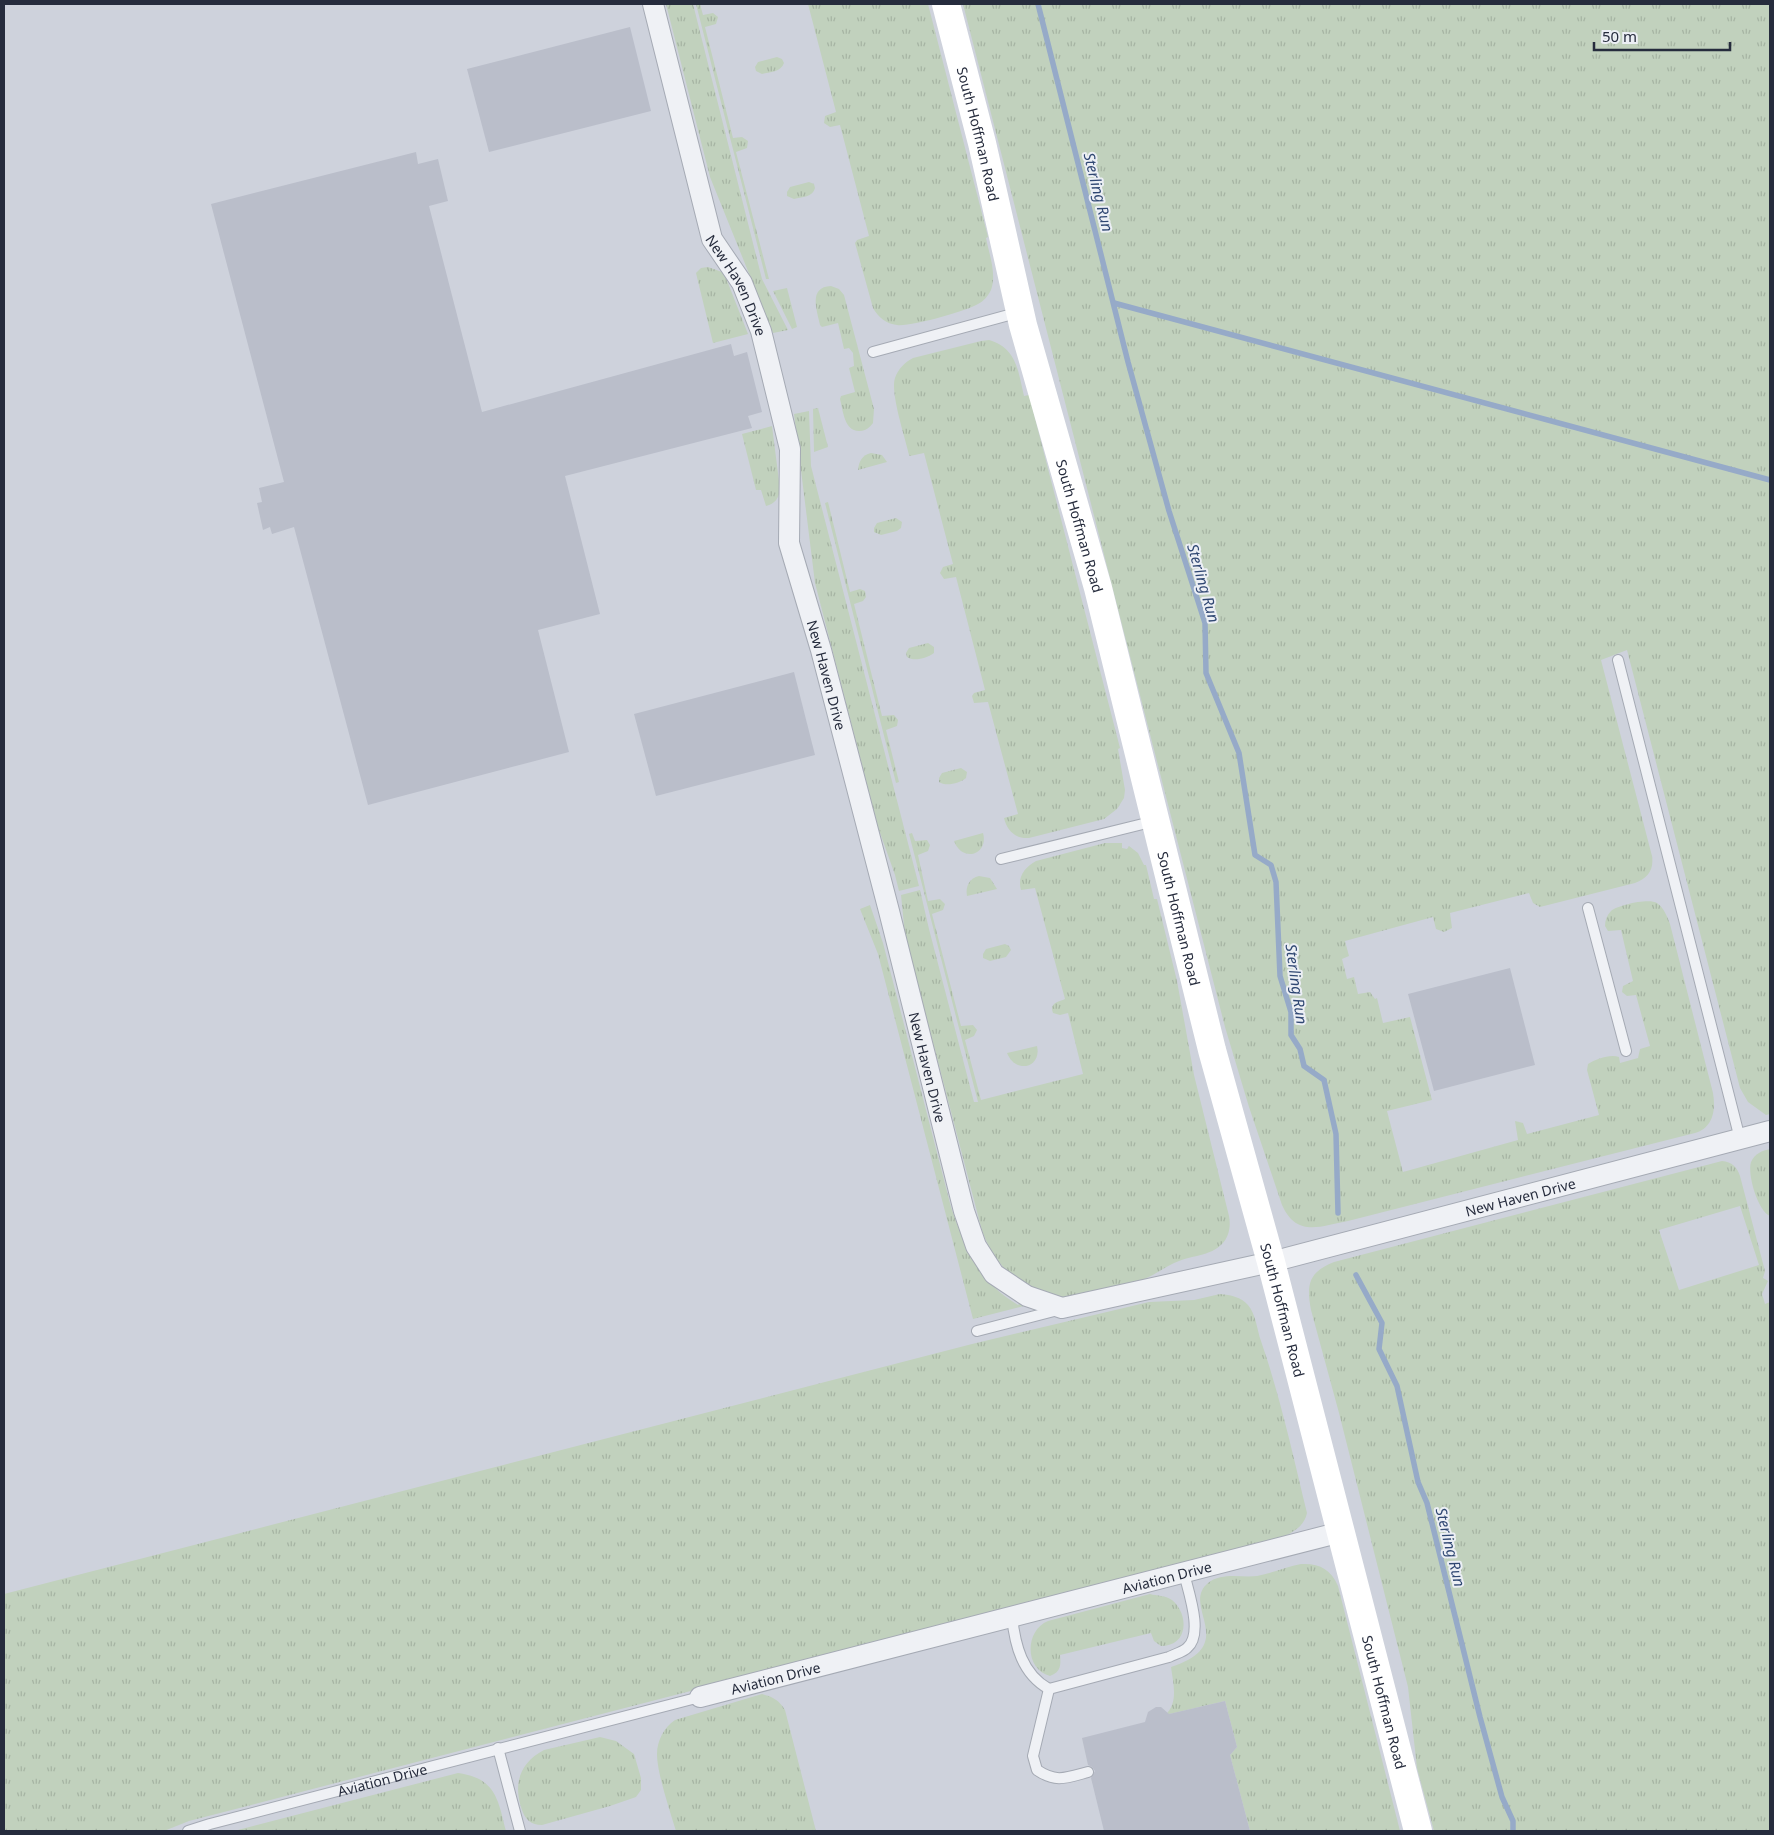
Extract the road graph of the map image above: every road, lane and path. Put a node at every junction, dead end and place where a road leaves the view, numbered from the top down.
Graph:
1 (653, 4) edge
2 (946, 4) edge
3 (1020, 312) junction
4 (873, 352) dead end
5 (1618, 660) dead end
6 (1156, 821) junction
7 (1001, 859) dead end
8 (1588, 908) dead end
9 (1626, 1051) dead end
10 (1770, 1131) edge
11 (1740, 1139) junction
12 (1271, 1262) junction
13 (1062, 1308) junction
14 (977, 1331) dead end
15 (1340, 1532) junction
16 (1184, 1573) junction
17 (1012, 1617) junction
18 (1049, 1689) junction
19 (700, 1697) joint
20 (498, 1748) junction
21 (1088, 1772) dead end
22 (210, 1828) edge
23 (188, 1831) edge
24 (520, 1831) edge
25 (1418, 1831) edge

1 - 13 street, New Haven Drive
2 - 3 street, South Hoffman Road
3 - 4 lane
3 - 6 street, South Hoffman Road
5 - 11 lane
6 - 7 lane
6 - 12 street, South Hoffman Road
8 - 9 lane
10 - 11 street, New Haven Drive
11 - 12 street, New Haven Drive
12 - 13 street, New Haven Drive
12 - 15 street, South Hoffman Road
13 - 14 lane
15 - 16 street, Aviation Drive
15 - 25 street, South Hoffman Road
16 - 17 street, Aviation Drive
16 - 18 lane
17 - 18 lane
17 - 19 street, Aviation Drive
18 - 21 lane
19 - 20 lane, Aviation Drive
20 - 22 lane, Aviation Drive
20 - 24 lane
22 - 23 lane, Aviation Drive

